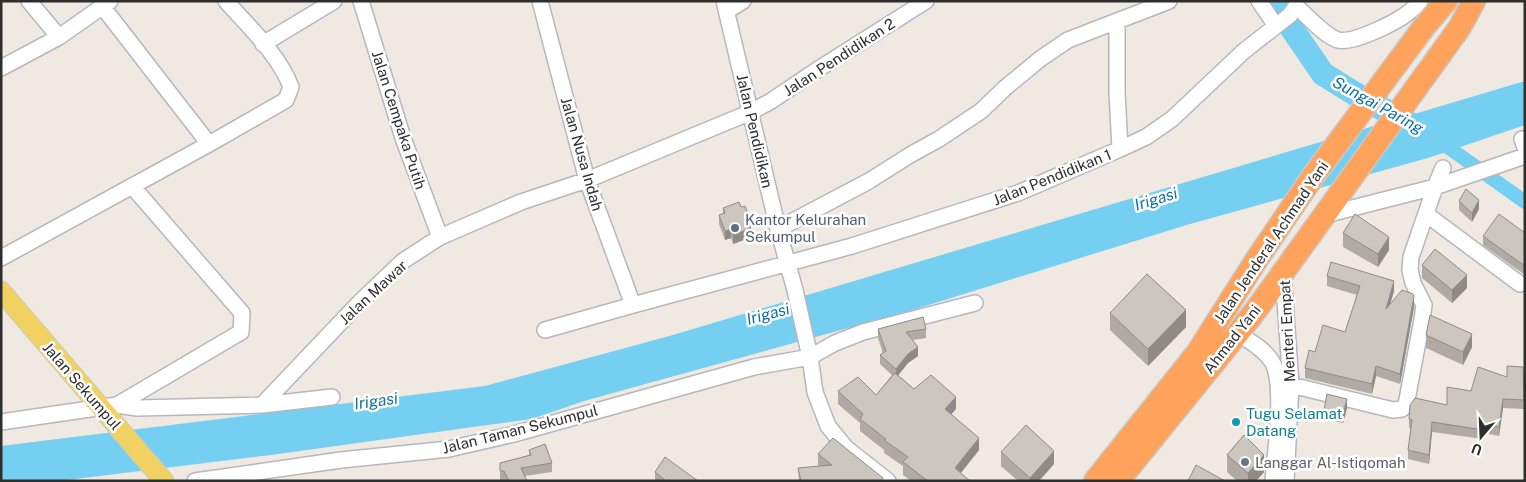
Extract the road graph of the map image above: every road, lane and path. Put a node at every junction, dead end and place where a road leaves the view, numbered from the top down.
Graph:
1 (29, 1) edge
2 (226, 1) edge
3 (334, 1) edge
4 (361, 1) edge
5 (540, 1) edge
6 (743, 1) edge
7 (926, 1) edge
8 (1168, 1) edge
9 (1259, 1) edge
10 (1420, 1) edge
11 (1446, 1) edge
12 (1474, 1) edge
13 (106, 4) edge
14 (1149, 5) edge
15 (726, 6) edge
16 (1287, 14) edge
17 (1117, 22) junction
18 (59, 37) junction
19 (263, 44) junction
20 (2, 67) edge
21 (751, 112) junction
22 (209, 144) junction
23 (1120, 149) junction
24 (1525, 156) edge
25 (1443, 168) dead end
26 (587, 180) junction
27 (132, 186) junction
28 (1435, 187) junction
29 (1426, 214) junction
30 (1325, 215) junction
31 (778, 229) junction
32 (440, 237) junction
33 (1, 258) edge
34 (787, 265) junction
35 (1283, 272) junction
36 (1520, 284) dead end
37 (1, 291) edge
38 (975, 302) dead end
39 (633, 305) junction
40 (545, 330) dead end
41 (1238, 334) junction
42 (809, 351) junction
43 (1291, 385) junction
44 (332, 396) dead end
45 (262, 405) junction
46 (109, 407) junction
47 (1, 422) edge
48 (1142, 438) junction
49 (1281, 446) junction
50 (1118, 471) edge
51 (160, 477) edge
52 (195, 481) edge
53 (888, 481) edge
54 (1095, 481) edge
55 (1273, 481) edge
56 (1286, 481) edge

1 - 18 street
2 - 19 street
3 - 19 street
4 - 32 street, Jalan Cempaka Putih
5 - 26 street, Jalan Nusa Indah
6 - 15 street
7 - 21 street, Jalan Pendidikan 2
8 - 14 street
9 - 16 street
10 - 16 street
11 - 48 highway, Jalan Jenderal Achmad Yani
12 - 30 highway, Ahmad Yani
13 - 18 street
13 - 22 street
14 - 17 street
15 - 21 street, Jalan Pendidikan
16 - 23 street, Jalan Pendidikan 1
17 - 23 street
17 - 31 street
18 - 20 street
19 - 22 street
21 - 26 street, Jalan Mawar
21 - 31 street, Jalan Pendidikan
22 - 27 street
23 - 34 street, Jalan Pendidikan 1
24 - 28 street
25 - 28 street
26 - 32 street, Jalan Mawar
26 - 39 street, Jalan Nusa Indah
27 - 33 street
27 - 46 street
28 - 29 street
28 - 30 street
29 - 36 street
29 - 43 street
30 - 35 highway, Ahmad Yani
31 - 34 street, Jalan Pendidikan
32 - 45 street, Jalan Mawar
34 - 39 street, Jalan Pendidikan 1
34 - 42 street, Jalan Pendidikan
35 - 41 highway, Ahmad Yani
35 - 43 street, Menteri Empat
37 - 46 main road, Jalan Sekumpul
38 - 42 street, Jalan Taman Sekumpul
39 - 40 street, Jalan Pendidikan 1
41 - 48 highway, Ahmad Yani
41 - 49 street, Menteri Empat
42 - 52 street, Jalan Taman Sekumpul
42 - 53 street, Jalan Pendidikan
43 - 49 street, Menteri Empat
44 - 45 street
45 - 46 street
46 - 47 street
46 - 51 main road, Jalan Sekumpul
48 - 50 highway, Ahmad Yani
49 - 55 street, Menteri Empat
49 - 56 street, Menteri Empat
50 - 54 highway

